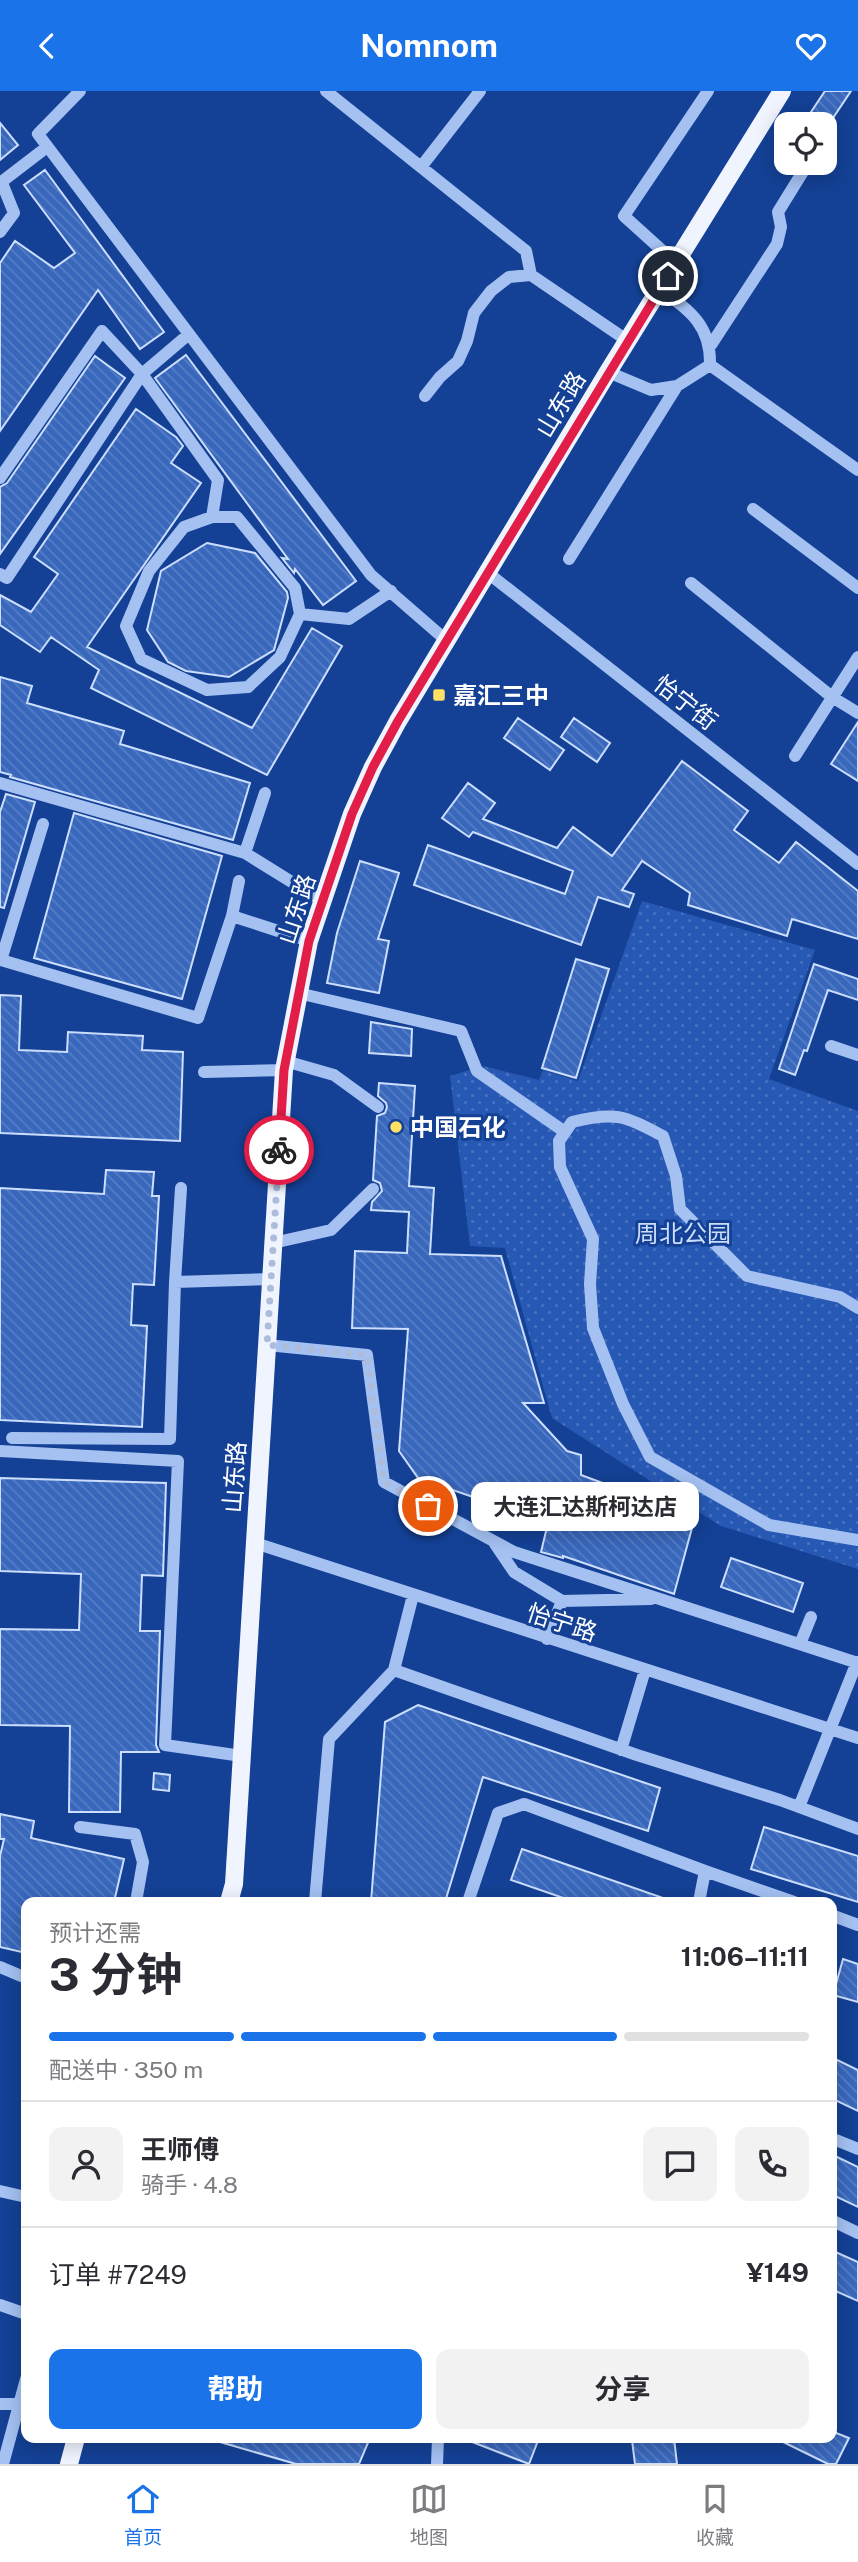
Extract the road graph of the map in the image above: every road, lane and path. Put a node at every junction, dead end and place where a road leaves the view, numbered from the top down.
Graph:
1 (80, 91) edge
2 (326, 91) edge
3 (480, 91) edge
4 (708, 91) edge
5 (782, 91) edge
6 (47, 147) junction
7 (421, 167) junction
8 (801, 175) edge
9 (1, 183) edge
10 (0, 232) edge
11 (676, 263) junction
12 (531, 275) junction
13 (660, 289) junction
14 (189, 334) junction
15 (628, 341) junction
16 (711, 345) junction
17 (710, 365) junction
18 (608, 372) junction
19 (142, 375) junction
20 (677, 386) junction
21 (425, 396) dead end
22 (858, 470) edge
23 (0, 478) edge
24 (753, 509) dead end
25 (212, 517) junction
26 (569, 559) dead end
27 (488, 573) junction
28 (0, 575) edge
29 (691, 583) dead end
30 (858, 588) edge
31 (391, 591) junction
32 (300, 614) junction
33 (447, 641) junction
34 (858, 657) edge
35 (832, 697) junction
36 (858, 713) edge
37 (794, 756) dead end
38 (0, 783) edge
39 (265, 793) dead end
40 (43, 824) dead end
41 (245, 853) junction
42 (858, 864) edge
43 (240, 881) dead end
44 (324, 902) junction
45 (232, 916) junction
46 (309, 941) junction
47 (298, 993) junction
48 (831, 1046) dead end
49 (858, 1055) edge
50 (284, 1065) junction
51 (204, 1072) dead end
52 (378, 1107) dead end
53 (565, 1132) junction
54 (181, 1188) dead end
55 (373, 1189) dead end
56 (273, 1243) junction
57 (271, 1279) junction
58 (175, 1282) junction
59 (858, 1308) edge
60 (267, 1345) junction
61 (12, 1438) dead end
62 (0, 1451) edge
63 (858, 1540) edge
64 (494, 1542) junction
65 (255, 1543) junction
66 (413, 1595) junction
67 (661, 1599) junction
68 (562, 1601) junction
69 (811, 1617) dead end
70 (547, 1639) junction
71 (800, 1644) junction
72 (857, 1663) edge
73 (394, 1670) junction
74 (645, 1670) junction
75 (831, 1730) junction
76 (858, 1738) edge
77 (621, 1749) junction
78 (242, 1756) junction
79 (799, 1807) junction
80 (80, 1827) dead end
81 (858, 1829) edge
82 (705, 1871) junction
83 (137, 1897) edge
84 (230, 1897) edge
85 (315, 1897) edge
86 (470, 1897) edge
87 (700, 1897) edge
88 (780, 1897) edge
89 (837, 1917) edge
90 (858, 1925) edge
91 (0, 1967) edge
92 (21, 1975) edge
93 (837, 2140) edge
94 (858, 2148) edge
95 (0, 2190) edge
96 (21, 2196) edge
97 (837, 2223) edge
98 (858, 2232) edge
99 (0, 2305) edge
100 (21, 2312) edge
101 (0, 2404) edge
102 (21, 2404) edge
103 (21, 2410) edge
104 (75, 2443) edge
105 (438, 2443) edge
106 (3, 2464) edge
107 (69, 2464) edge
108 (437, 2464) edge

1 - 6 street
2 - 7 street
3 - 7 street
4 - 11 street
5 - 11 main road, 山东路
6 - 9 street
6 - 14 street
7 - 12 street
8 - 16 street
9 - 10 street
11 - 13 main road, 山东路
12 - 15 street
12 - 21 street
13 - 15 main road, 山东路
13 - 16 street
14 - 19 street
14 - 31 street
15 - 18 main road, 山东路
16 - 17 street
17 - 20 street
17 - 22 street
18 - 20 street
18 - 27 main road, 山东路
19 - 23 street
19 - 25 street
19 - 28 street
20 - 26 street
24 - 30 street
25 - 32 street
25 - 32 street
27 - 33 main road, 山东路
27 - 42 street, 怡宁街
29 - 35 street
31 - 32 street
31 - 33 street
33 - 44 main road, 山东路
34 - 35 street
35 - 36 street
35 - 37 street
38 - 41 street
39 - 41 street
40 - 45 street
41 - 44 street
43 - 45 street
44 - 46 main road, 山东路
45 - 46 street
46 - 47 main road, 山东路
47 - 50 main road, 山东路
47 - 53 street
48 - 49 street
50 - 51 street
50 - 52 street
50 - 56 main road, 山东路
53 - 59 street
53 - 63 street
54 - 58 street
55 - 56 street
56 - 57 main road, 山东路
57 - 58 street
57 - 60 main road, 山东路
58 - 61 street
60 - 64 street
60 - 65 main road, 山东路
62 - 78 street
64 - 67 street
64 - 68 street
65 - 66 street, 怡宁路
65 - 78 main road, 山东路
66 - 70 street, 怡宁路
66 - 73 street
67 - 68 street
67 - 71 street
68 - 70 street
69 - 71 street
70 - 74 street, 怡宁路
71 - 72 street
72 - 75 street
73 - 77 street
73 - 85 street
74 - 75 street, 怡宁路
74 - 77 street
75 - 76 street, 怡宁路
75 - 79 street
77 - 79 street
78 - 84 main road, 山东路
79 - 81 street
80 - 83 street
82 - 86 street
82 - 87 street
82 - 88 street
89 - 90 street
91 - 92 street
93 - 94 street
95 - 96 street
97 - 98 street
99 - 100 street
101 - 102 street
103 - 106 street
104 - 107 main road
105 - 108 street

